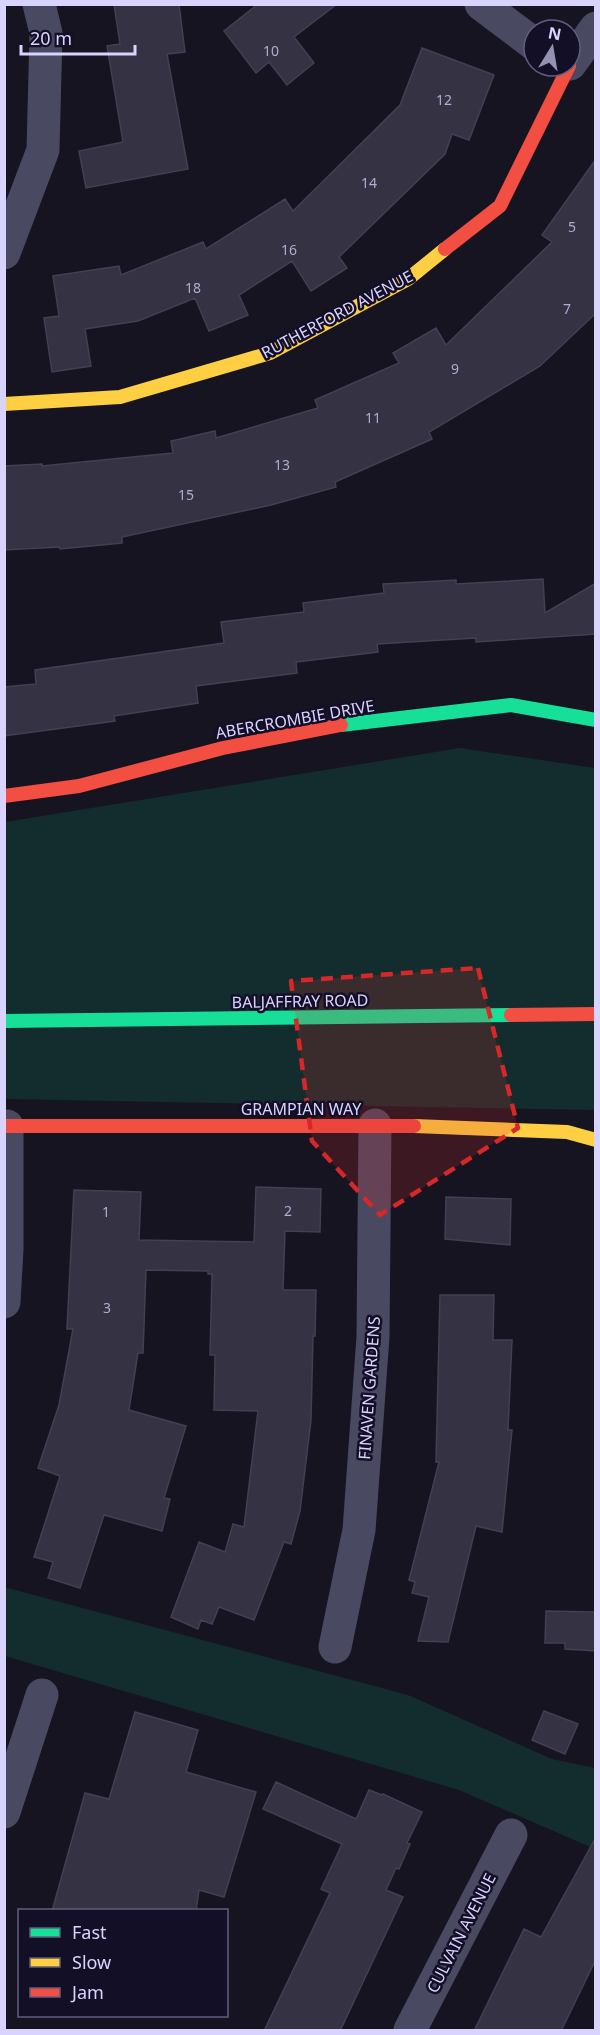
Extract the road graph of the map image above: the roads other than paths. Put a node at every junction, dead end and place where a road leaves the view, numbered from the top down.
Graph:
1 (39, 4) edge
2 (481, 4) edge
3 (596, 28) edge
4 (522, 35) edge
5 (582, 46) edge
6 (561, 78) edge
7 (4, 253) edge
8 (4, 404) edge
9 (596, 720) edge
10 (4, 796) edge
11 (596, 1014) edge
12 (4, 1021) edge
13 (375, 1125) junction
14 (6, 1126) edge
15 (596, 1140) edge
16 (4, 1302) edge
17 (335, 1647) dead end
18 (42, 1695) dead end
19 (4, 1812) edge
20 (512, 1835) dead end
21 (410, 2031) edge

1 - 7 street
2 - 4 street
3 - 5 street, RUTHERFORD AVENUE
6 - 8 street, RUTHERFORD AVENUE
9 - 10 street, ABERCROMBIE DRIVE
11 - 12 street, BALJAFFRAY ROAD
13 - 14 street, GRAMPIAN WAY
13 - 15 street, GRAMPIAN WAY
13 - 17 street, FINAVEN GARDENS
14 - 16 street
18 - 19 street
20 - 21 street, CULVAIN AVENUE

